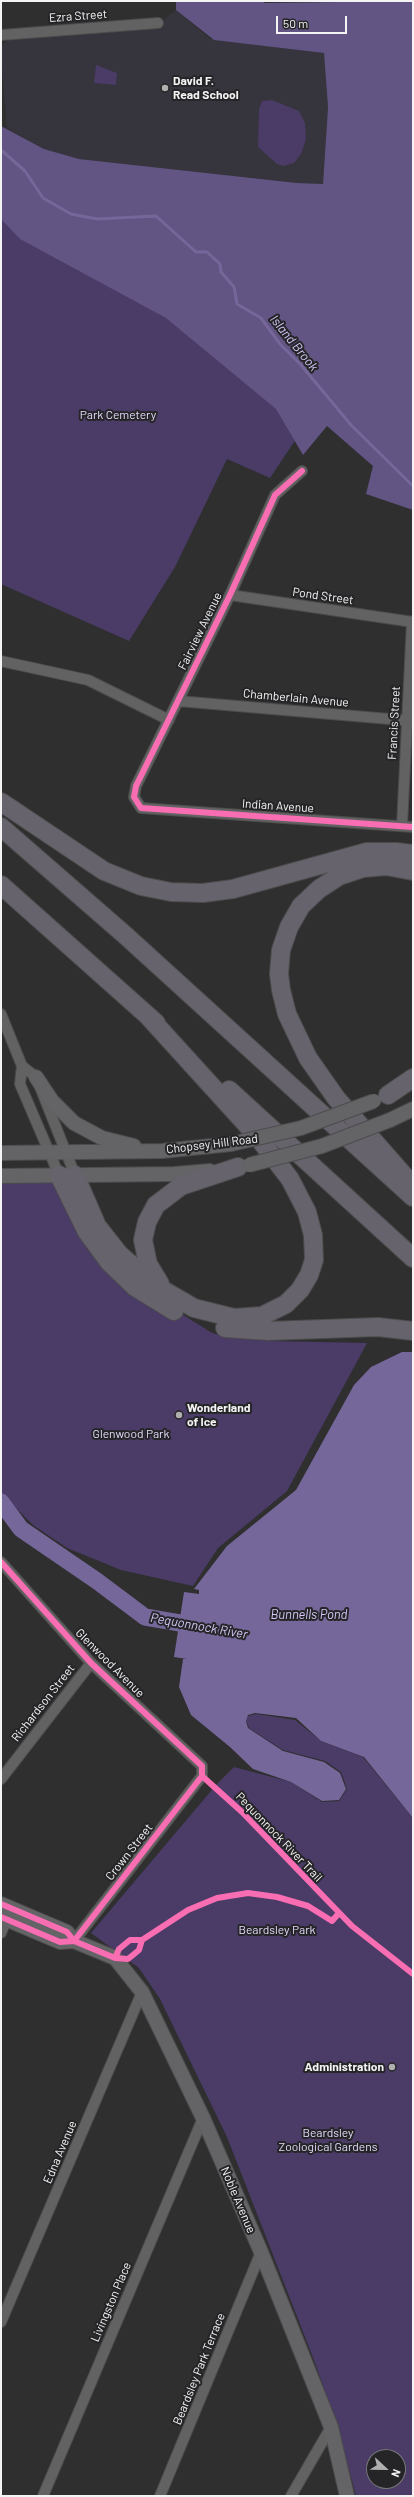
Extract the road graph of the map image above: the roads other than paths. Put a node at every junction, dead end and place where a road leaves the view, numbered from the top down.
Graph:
1 (158, 23) dead end
2 (1, 35) edge
3 (302, 471) dead end
4 (230, 595) junction
5 (412, 622) edge
6 (1, 661) edge
7 (178, 701) junction
8 (168, 720) junction
9 (410, 721) edge
10 (1, 802) edge
11 (141, 808) joint
12 (402, 826) junction
13 (1, 827) edge
14 (413, 827) edge
15 (413, 854) edge
16 (413, 871) edge
17 (1, 884) edge
18 (1, 1014) edge
19 (147, 1015) junction
20 (22, 1066) junction
21 (36, 1077) junction
22 (413, 1078) edge
23 (413, 1085) edge
24 (381, 1098) junction
25 (413, 1109) edge
26 (162, 1151) junction
27 (1, 1153) edge
28 (49, 1153) junction
29 (67, 1153) junction
30 (243, 1166) junction
31 (67, 1175) junction
32 (1, 1176) edge
33 (413, 1186) edge
34 (413, 1196) edge
35 (413, 1258) edge
36 (185, 1304) junction
37 (413, 1331) edge
38 (1, 1562) edge
39 (91, 1663) junction
40 (202, 1776) joint
41 (1, 1778) edge
42 (5, 1912) edge
43 (1, 1933) edge
44 (74, 1942) junction
45 (142, 1992) junction
46 (203, 2118) junction
47 (261, 2252) junction
48 (1, 2322) edge
49 (331, 2427) junction
50 (43, 2496) edge
51 (160, 2496) edge
52 (291, 2496) edge
53 (347, 2496) edge

1 - 2 street, Ezra Street
3 - 4 street, Fairview Avenue
4 - 5 street, Pond Street
4 - 7 street, Fairview Avenue
5 - 9 street, Francis Street
6 - 8 street
7 - 8 street, Fairview Avenue
7 - 9 street, Chamberlain Avenue
8 - 11 street, Fairview Avenue
9 - 12 street, Francis Street
10 - 15 highway
11 - 12 street, Indian Avenue
12 - 14 street, Indian Avenue
13 - 34 highway
16 - 33 highway
17 - 19 highway
18 - 20 street
19 - 35 highway
19 - 36 highway
20 - 21 street
20 - 28 street
21 - 26 main road
21 - 29 street
22 - 24 highway
23 - 24 main road, Chopsey Hill Road
24 - 26 main road, Chopsey Hill Road, bridge
25 - 30 main road, Chopsey Hill Road, bridge
26 - 29 main road, Chopsey Hill Road
27 - 28 main road, Chopsey Hill Road
28 - 29 main road, Chopsey Hill Road
28 - 31 street
29 - 31 street
30 - 31 main road, Chopsey Hill Road
30 - 36 highway
31 - 32 main road, Chopsey Hill Road
31 - 36 highway
31 - 37 highway
38 - 39 street, Glenwood Avenue
39 - 40 street, Glenwood Avenue
39 - 41 street, Richardson Street
40 - 44 street, Crown Street
42 - 43 street
42 - 44 main road, Noble Avenue
44 - 45 main road, Noble Avenue
45 - 46 main road, Noble Avenue
45 - 48 street, Edna Avenue
46 - 47 main road, Noble Avenue
46 - 50 street, Livingston Place
47 - 49 main road, Noble Avenue
47 - 51 street, Beardsley Park Terrace
49 - 52 street
49 - 53 main road, Noble Avenue

